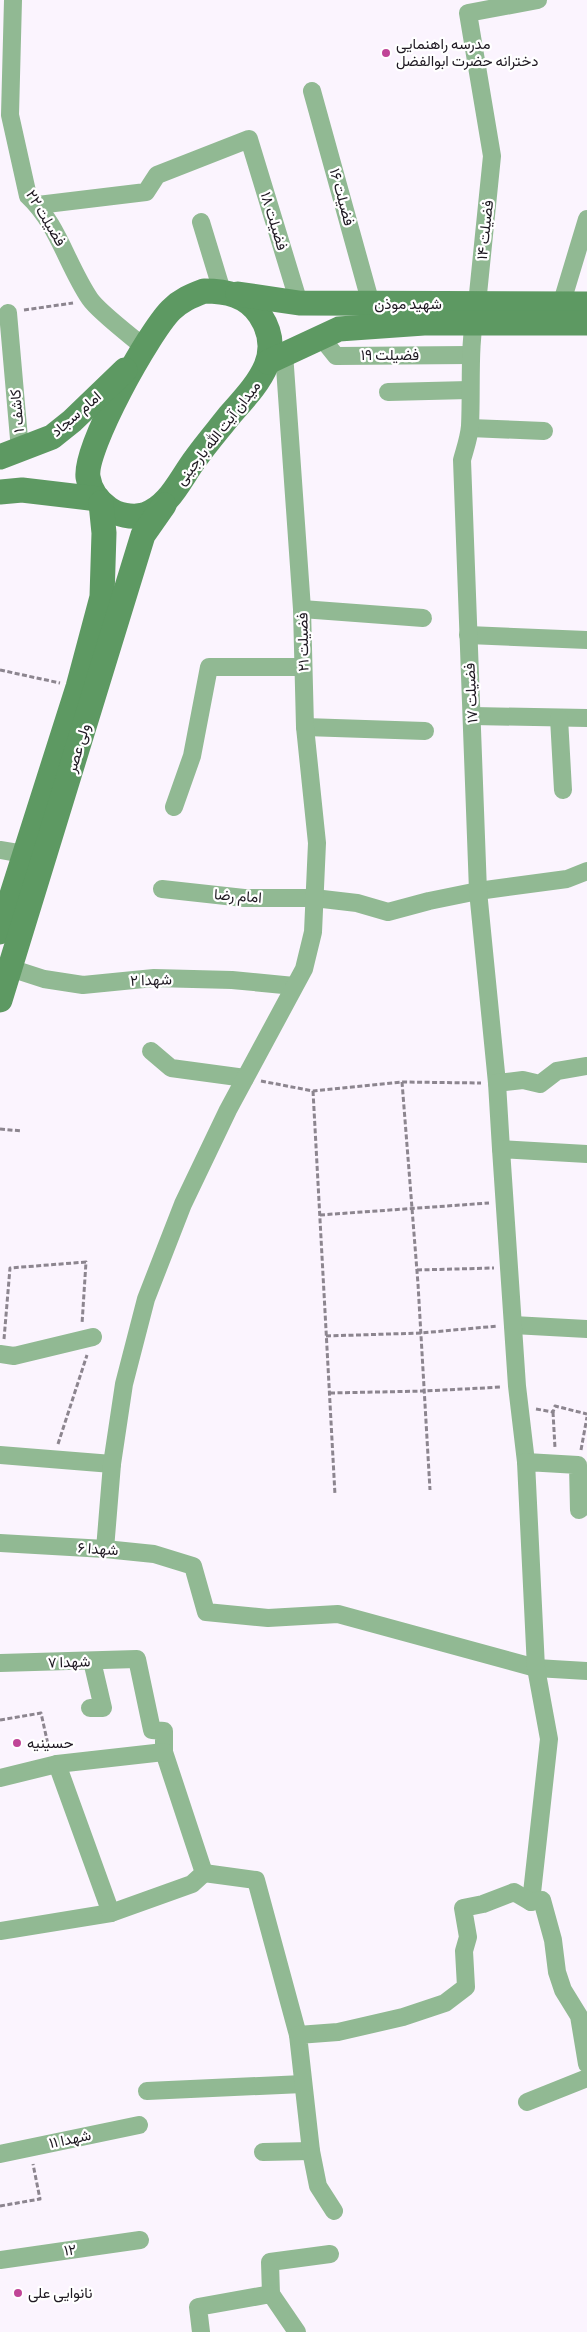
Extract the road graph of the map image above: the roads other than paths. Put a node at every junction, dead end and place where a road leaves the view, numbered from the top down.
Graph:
1 (13, 0) edge
2 (538, 0) edge
3 (467, 7) edge
4 (312, 91) dead end
5 (38, 205) junction
6 (587, 218) edge
7 (201, 222) dead end
8 (226, 292) junction
9 (299, 303) junction
10 (371, 304) junction
11 (587, 304) edge
12 (8, 313) road end
13 (474, 313) junction
14 (558, 314) junction
15 (587, 323) edge
16 (320, 336) junction
17 (143, 351) junction
18 (470, 355) junction
19 (276, 357) junction
20 (470, 390) junction
21 (388, 392) dead end
22 (470, 428) junction
23 (544, 431) dead end
24 (10, 453) edge
25 (0, 492) edge
26 (58, 494) junction
27 (99, 501) junction
28 (166, 502) junction
29 (103, 545) junction
30 (302, 610) junction
31 (423, 618) dead end
32 (468, 635) junction
33 (587, 640) edge
34 (303, 667) junction
35 (473, 716) junction
36 (560, 718) junction
37 (587, 718) edge
38 (305, 727) junction
39 (425, 731) dead end
40 (563, 790) dead end
41 (174, 807) dead end
42 (12, 852) edge
43 (587, 871) edge
44 (162, 890) dead end
45 (478, 891) junction
46 (314, 898) junction
47 (0, 932) edge
48 (5, 967) edge
49 (294, 986) junction
50 (0, 1000) edge
51 (151, 1050) dead end
52 (587, 1066) edge
53 (245, 1078) junction
54 (497, 1083) junction
55 (501, 1149) junction
56 (587, 1154) edge
57 (514, 1325) junction
58 (587, 1329) edge
59 (87, 1338) road end
60 (1, 1354) edge
61 (0, 1455) edge
62 (526, 1462) junction
63 (112, 1464) junction
64 (587, 1504) edge
65 (0, 1544) edge
66 (105, 1549) junction
67 (92, 1661) junction
68 (0, 1663) edge
69 (536, 1668) junction
70 (587, 1671) edge
71 (90, 1708) dead end
72 (164, 1752) junction
73 (54, 1760) junction
74 (0, 1778) edge
75 (198, 1879) junction
76 (531, 1902) junction
77 (111, 1913) junction
78 (0, 1931) edge
79 (298, 2035) junction
80 (587, 2064) edge
81 (587, 2078) edge
82 (303, 2084) junction
83 (147, 2092) dead end
84 (527, 2102) dead end
85 (139, 2125) dead end
86 (311, 2151) junction
87 (263, 2152) dead end
88 (0, 2154) edge
89 (334, 2211) dead end
90 (140, 2240) dead end
91 (330, 2254) dead end
92 (0, 2260) edge
93 (271, 2294) junction
94 (201, 2332) edge
95 (297, 2332) edge

1 - 5 street, فضیلت ۲۲
2 - 3 street
3 - 13 street, فضیلت ۱۴
4 - 10 street, فضیلت ۱۶
5 - 9 street, فضیلت ۱۸
5 - 17 street, فضیلت ۲۲
6 - 14 street
7 - 8 street
8 - 9 main road, شهید موذن
8 - 17 main road
8 - 19 main road, میدان آیت الله بارجینی
9 - 10 main road, شهید موذن
10 - 13 main road, شهید موذن
11 - 14 main road, شهید موذن
12 - 24 street, کاشف ۱
13 - 14 main road, شهید موذن
13 - 16 main road, شهید موذن
13 - 18 street, فضیلت ۱۷
14 - 15 main road, شهید موذن
16 - 18 street, فضیلت ۱۹
16 - 19 main road, شهید موذن
17 - 24 main road, امام سجاد
17 - 27 main road
18 - 20 street, فضیلت ۱۷
19 - 28 main road, میدان آیت الله بارجینی
19 - 30 street, فضیلت ۲۱
20 - 21 street
20 - 22 street, فضیلت ۱۷
22 - 23 street
22 - 32 street, فضیلت ۱۷
25 - 26 main road
26 - 27 main road
26 - 29 main road
27 - 28 main road, میدان آیت الله بارجینی
27 - 29 main road, ولی عصر
28 - 48 main road, ولی عصر
29 - 42 main road, ولی عصر
30 - 31 street
30 - 34 street, فضیلت ۲۱
32 - 33 street
32 - 35 street, فضیلت ۱۷
34 - 38 street, فضیلت ۲۱
34 - 41 street
35 - 36 street
35 - 45 street, فضیلت ۱۷
36 - 37 street
36 - 40 street
38 - 39 street
38 - 46 street, فضیلت ۲۱
42 - 47 main road, ولی عصر
43 - 45 street, امام رضا
44 - 46 street, امام رضا
45 - 46 street, امام رضا
45 - 54 street, فضیلت ۱۷
46 - 49 street, فضیلت ۲۱
48 - 49 street, شهدا ۲
48 - 50 main road, ولی عصر
49 - 53 street, فضیلت ۲۱
51 - 53 street
52 - 54 street
53 - 63 street, فضیلت ۲۱
54 - 55 street, فضیلت ۱۷
55 - 56 street
55 - 57 street, فضیلت ۱۷
57 - 58 street
57 - 62 street, فضیلت ۱۷
59 - 60 street
61 - 63 street
62 - 64 street
62 - 69 street, فضیلت ۱۷
63 - 66 street, فضیلت ۲۱
65 - 66 street, شهدا ۶
66 - 69 street, شهدا ۶
67 - 68 street, شهدا ۷
67 - 71 street
67 - 72 street, شهدا ۷
69 - 70 street
69 - 76 street, فضیلت ۱۷
72 - 73 street
72 - 75 street
73 - 74 street
73 - 77 street
75 - 77 street
75 - 79 street
76 - 79 street
76 - 80 street
77 - 78 street
79 - 82 street
81 - 84 street
82 - 83 street
82 - 86 street
85 - 88 street, شهدا ۱۱
86 - 87 street
86 - 89 street
90 - 92 street, ۱۲
91 - 93 street
93 - 94 street
93 - 95 street

